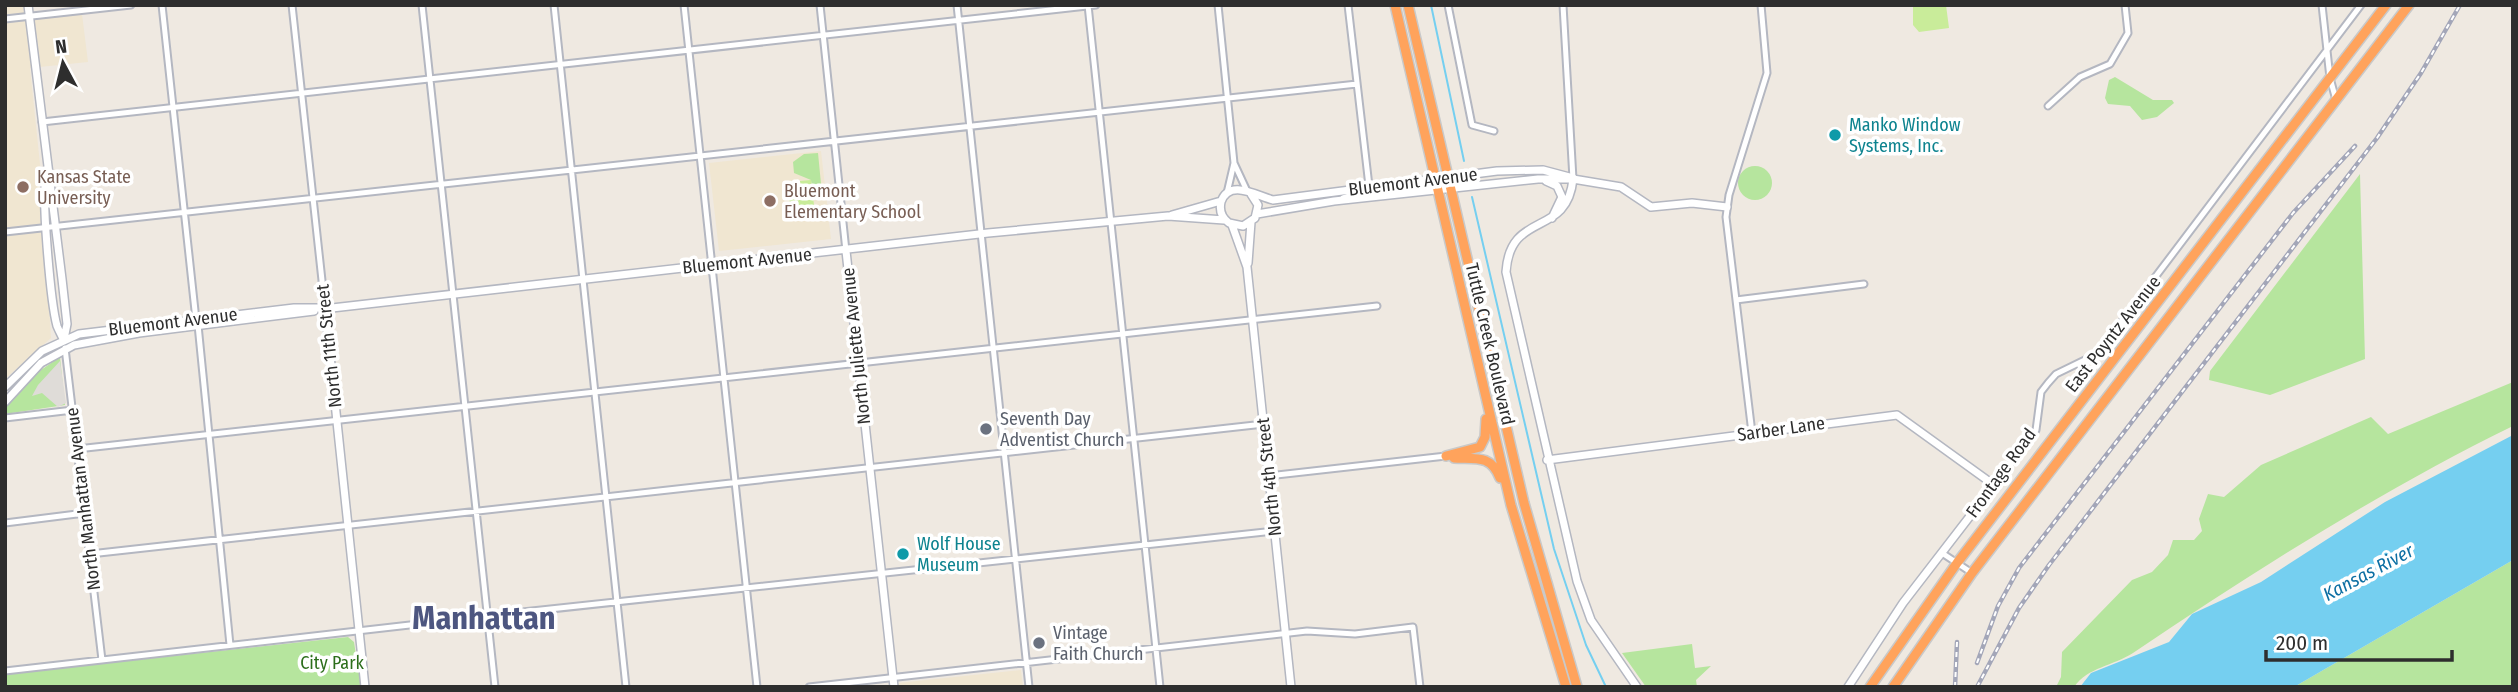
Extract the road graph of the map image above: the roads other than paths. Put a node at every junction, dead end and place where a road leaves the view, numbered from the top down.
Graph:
1 (28, 5) edge
2 (131, 5) edge
3 (162, 5) edge
4 (292, 5) edge
5 (422, 5) edge
6 (554, 5) edge
7 (684, 5) edge
8 (820, 5) edge
9 (957, 5) edge
10 (1096, 5) edge
11 (1218, 5) edge
12 (1348, 5) edge
13 (1395, 5) edge
14 (1408, 5) edge
15 (1448, 5) edge
16 (1563, 5) edge
17 (1761, 5) edge
18 (2125, 5) edge
19 (2322, 5) edge
20 (2361, 5) edge
21 (2386, 5) edge
22 (2409, 5) edge
23 (1088, 6) edge
24 (29, 16) junction
25 (5, 19) edge
26 (959, 21) junction
27 (823, 35) junction
28 (2327, 49) junction
29 (688, 50) junction
30 (561, 65) junction
31 (2330, 78) junction
32 (430, 79) junction
33 (1357, 84) junction
34 (302, 93) junction
35 (1228, 98) junction
36 (2336, 100) junction
37 (2048, 106) dead end
38 (173, 107) junction
39 (1099, 112) junction
40 (42, 121) junction
41 (970, 126) junction
42 (1494, 131) dead end
43 (834, 141) junction
44 (700, 156) junction
45 (1234, 163) junction
46 (572, 170) junction
47 (47, 173) junction
48 (1449, 177) junction
49 (1437, 178) junction
50 (1573, 178) junction
51 (1538, 179) junction
52 (442, 184) junction
53 (1369, 186) junction
54 (1452, 189) junction
55 (1440, 191) junction
56 (1250, 192) junction
57 (1227, 193) junction
58 (313, 198) junction
59 (1221, 201) junction
60 (1334, 201) junction
61 (1727, 207) junction
62 (184, 213) junction
63 (1257, 214) junction
64 (1168, 216) junction
65 (1552, 218) junction
66 (1224, 220) junction
67 (1111, 221) junction
68 (1251, 222) junction
69 (1232, 225) junction
70 (56, 227) junction
71 (47, 228) junction
72 (5, 232) edge
73 (982, 234) junction
74 (846, 251) junction
75 (711, 265) junction
76 (1247, 267) junction
77 (583, 279) junction
78 (1864, 284) dead end
79 (454, 294) junction
80 (1736, 300) junction
81 (1377, 306) dead end
82 (325, 308) junction
83 (1253, 320) junction
84 (196, 323) junction
85 (1123, 333) junction
86 (64, 339) junction
87 (65, 348) junction
88 (994, 348) junction
89 (1474, 348) junction
90 (858, 363) junction
91 (723, 377) junction
92 (5, 387) edge
93 (596, 392) junction
94 (5, 402) edge
95 (467, 406) junction
96 (73, 410) junction
97 (5, 418) edge
98 (337, 420) junction
99 (1264, 424) junction
100 (1752, 433) junction
101 (208, 435) junction
102 (1134, 439) junction
103 (77, 449) junction
104 (1005, 453) junction
105 (1446, 456) junction
106 (1547, 460) junction
107 (870, 468) junction
108 (1268, 476) junction
109 (735, 483) junction
110 (1994, 485) junction
111 (607, 497) junction
112 (1511, 505) junction
113 (478, 512) junction
114 (85, 513) junction
115 (5, 523) edge
116 (348, 526) junction
117 (1275, 531) junction
118 (219, 540) junction
119 (1144, 544) junction
120 (1942, 552) junction
121 (90, 554) junction
122 (1016, 558) junction
123 (1957, 563) junction
124 (881, 573) junction
125 (1972, 573) junction
126 (746, 588) junction
127 (617, 603) junction
128 (487, 612) junction
129 (359, 631) junction
130 (1285, 635) junction
131 (230, 645) junction
132 (1156, 649) junction
133 (102, 660) junction
134 (1026, 663) junction
135 (5, 671) edge
136 (892, 678) junction
137 (365, 687) edge
138 (495, 687) edge
139 (626, 687) edge
140 (757, 687) edge
141 (809, 687) edge
142 (894, 687) edge
143 (1030, 687) edge
144 (1160, 687) edge
145 (1291, 687) edge
146 (1420, 687) edge
147 (1566, 687) edge
148 (1577, 687) edge
149 (1637, 687) edge
150 (1848, 687) edge
151 (1870, 687) edge
152 (1893, 687) edge

1 - 24 street, North Manhattan Avenue
2 - 24 street
3 - 38 street
4 - 34 street, North 11th Street
5 - 32 street
6 - 30 street
7 - 29 street
8 - 27 street, North Juliette Avenue
9 - 26 street
10 - 23 street
11 - 35 street
12 - 33 street
13 - 49 highway, Tuttle Creek Boulevard
14 - 48 highway, Tuttle Creek Boulevard
15 - 42 street
16 - 50 street
17 - 61 street
18 - 37 street
19 - 28 street
20 - 28 street, Frontage Road
21 - 31 highway, East Poyntz Avenue
22 - 36 highway, East Poyntz Avenue
23 - 26 street
23 - 39 street
24 - 25 street
24 - 40 street, North Manhattan Avenue
26 - 27 street
26 - 41 street
27 - 29 street
27 - 43 street, North Juliette Avenue
28 - 31 street
28 - 110 street, Frontage Road
29 - 30 street
29 - 44 street
30 - 32 street
30 - 46 street
31 - 36 street
31 - 123 highway, East Poyntz Avenue
32 - 34 street
32 - 52 street
33 - 35 street
33 - 53 street
34 - 38 street
34 - 58 street, North 11th Street
35 - 39 street
35 - 45 street
36 - 125 highway, East Poyntz Avenue
38 - 40 street
38 - 62 street
39 - 41 street
39 - 67 street
40 - 47 street, North Manhattan Avenue
41 - 43 street
41 - 73 street
43 - 44 street
43 - 74 street, North Juliette Avenue
44 - 46 street
44 - 75 street
45 - 56 street
45 - 57 street
46 - 52 street
46 - 77 street
47 - 70 street, North Manhattan Avenue
47 - 71 street, North Manhattan Avenue
48 - 49 street, Bluemont Avenue
48 - 50 street, Bluemont Avenue
48 - 54 highway, Tuttle Creek Boulevard
49 - 53 street, Bluemont Avenue
49 - 55 highway, Tuttle Creek Boulevard
50 - 51 street, Bluemont Avenue
50 - 61 street, Bluemont Avenue
50 - 65 street
51 - 54 street, Bluemont Avenue
51 - 65 street
52 - 58 street
52 - 79 street
53 - 56 street, Bluemont Avenue
53 - 60 street
54 - 55 street, Bluemont Avenue
54 - 148 highway, Tuttle Creek Boulevard
55 - 60 street, Bluemont Avenue
55 - 89 highway, Tuttle Creek Boulevard
56 - 57 street
56 - 63 street
57 - 59 street
58 - 62 street
58 - 82 street, North 11th Street
59 - 64 street, Bluemont Avenue
59 - 66 street
60 - 63 street, Bluemont Avenue
61 - 80 street
62 - 70 street
62 - 84 street
63 - 68 street
64 - 66 street, Bluemont Avenue
64 - 67 street, Bluemont Avenue
65 - 106 street
66 - 69 street
67 - 73 street, Bluemont Avenue
67 - 85 street
68 - 69 street
68 - 76 street, North 4th Street
69 - 76 street, North 4th Street
70 - 71 street
70 - 86 street, North Manhattan Avenue
71 - 72 street
71 - 86 street, North Manhattan Avenue
73 - 74 street, Bluemont Avenue
73 - 88 street
74 - 75 street, Bluemont Avenue
74 - 90 street, North Juliette Avenue
75 - 77 street, Bluemont Avenue
75 - 91 street
76 - 83 street, North 4th Street
77 - 79 street, Bluemont Avenue
77 - 93 street
78 - 80 street
79 - 82 street, Bluemont Avenue
79 - 95 street
80 - 100 street
81 - 83 street
82 - 84 street, Bluemont Avenue
82 - 84 street, Bluemont Avenue
82 - 98 street, North 11th Street
83 - 85 street
83 - 99 street, North 4th Street
84 - 86 street, Bluemont Avenue
84 - 87 street, Bluemont Avenue
84 - 101 street
85 - 88 street
85 - 102 street
86 - 87 street, North Manhattan Avenue
86 - 92 street
87 - 94 street
87 - 96 street, North Manhattan Avenue
88 - 90 street
88 - 104 street
89 - 105 highway
89 - 112 highway, Tuttle Creek Boulevard
90 - 91 street
90 - 107 street, North Juliette Avenue
91 - 93 street
91 - 109 street
93 - 95 street
93 - 111 street
95 - 98 street
95 - 113 street
96 - 97 street
96 - 103 street, North Manhattan Avenue
98 - 101 street
98 - 116 street, North 11th Street
99 - 102 street
99 - 108 street, North 4th Street
100 - 106 street, Sarber Lane
100 - 110 street, Sarber Lane
101 - 103 street
101 - 118 street
102 - 104 street
102 - 119 street
103 - 114 street, North Manhattan Avenue
104 - 107 street
104 - 122 street
105 - 108 street
105 - 112 highway
106 - 149 street
107 - 109 street
107 - 124 street, North Juliette Avenue
108 - 117 street, North 4th Street
109 - 111 street
109 - 126 street
110 - 120 street, Frontage Road
111 - 113 street
111 - 127 street
112 - 147 highway, Tuttle Creek Boulevard
113 - 116 street
113 - 128 street
114 - 115 street
114 - 121 street, North Manhattan Avenue
116 - 118 street
116 - 129 street, North 11th Street
117 - 119 street
117 - 130 street, North 4th Street
118 - 121 street
118 - 131 street
119 - 122 street
119 - 132 street
120 - 123 street
120 - 150 street, Frontage Road
121 - 133 street, North Manhattan Avenue
122 - 124 street
122 - 134 street
123 - 125 street
123 - 151 highway, East Poyntz Avenue
124 - 126 street
124 - 136 street, North Juliette Avenue
125 - 152 highway, East Poyntz Avenue
126 - 127 street
126 - 140 street
127 - 128 street
127 - 139 street
128 - 129 street
128 - 138 street
129 - 131 street
129 - 137 street, North 11th Street
130 - 132 street
130 - 145 street, North 4th Street
130 - 146 street
131 - 133 street
132 - 134 street
132 - 144 street
133 - 135 street
134 - 136 street
134 - 143 street
136 - 141 street
136 - 142 street, North Juliette Avenue

